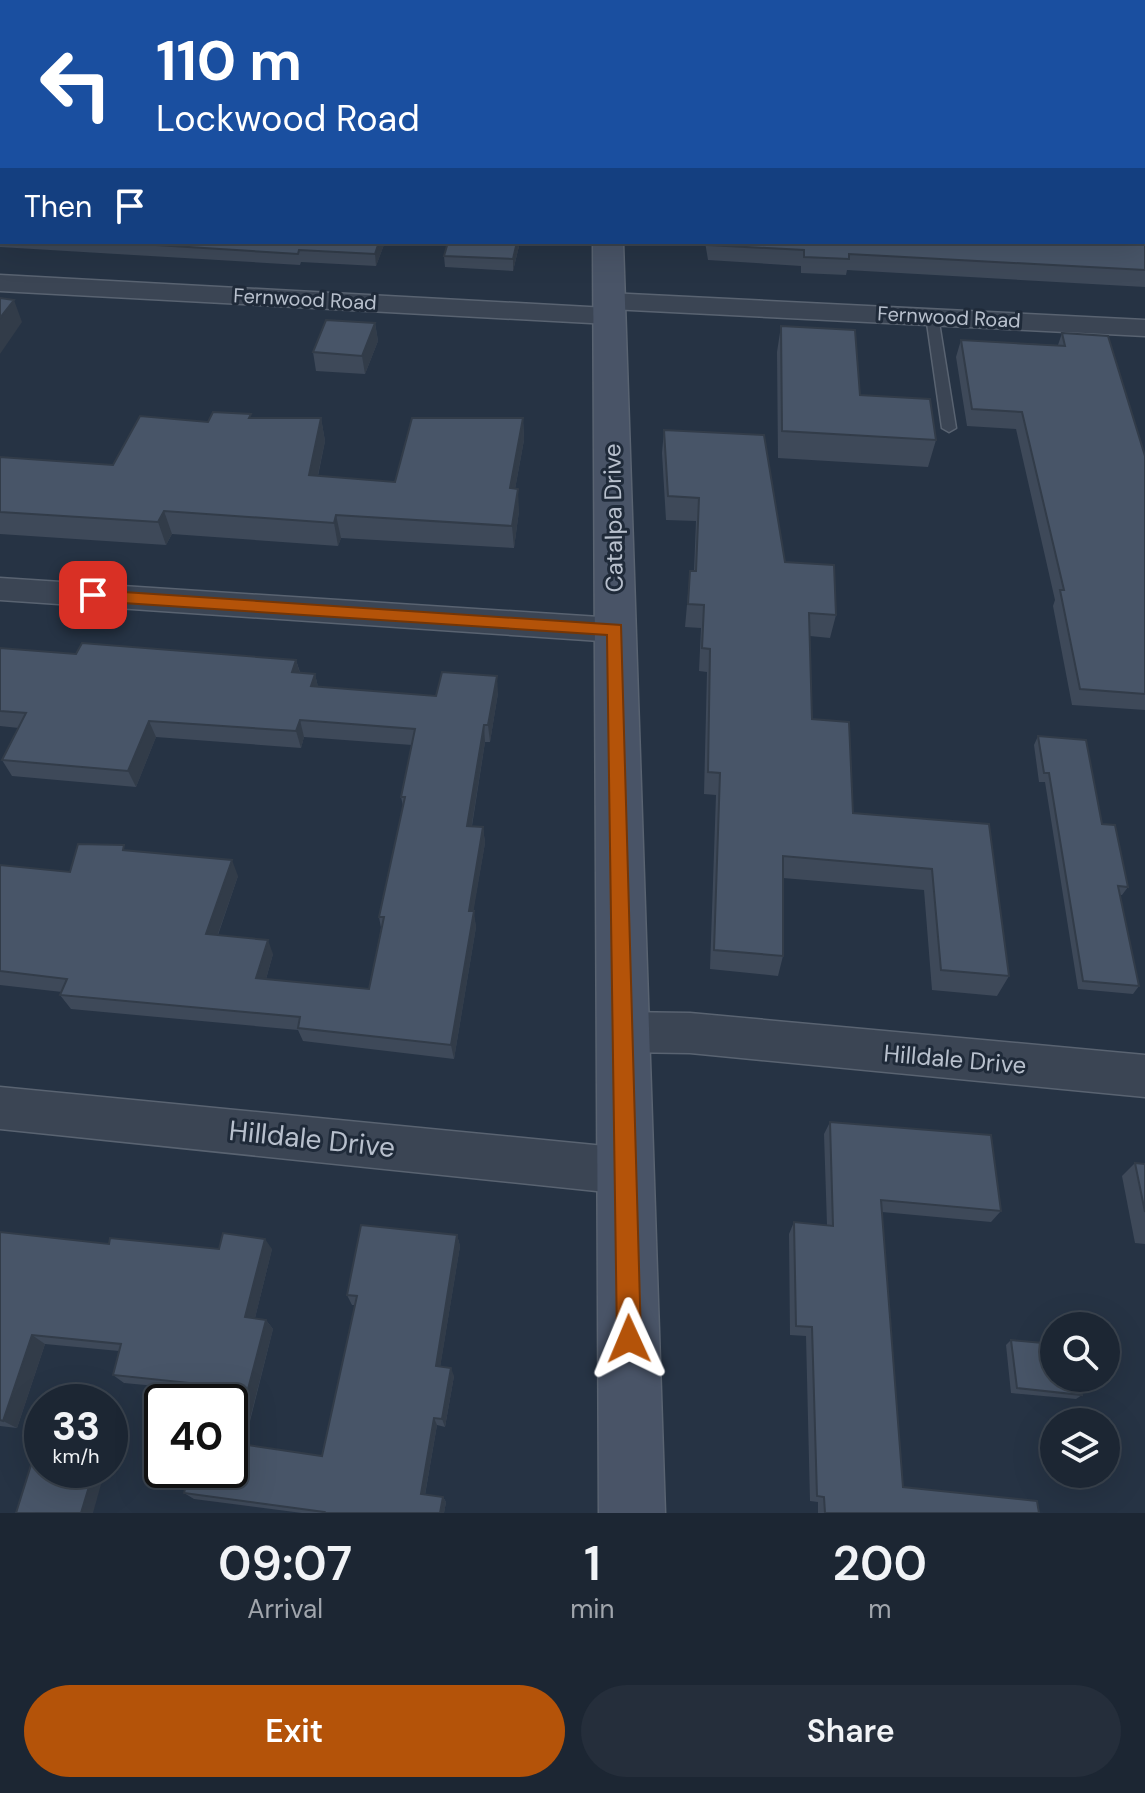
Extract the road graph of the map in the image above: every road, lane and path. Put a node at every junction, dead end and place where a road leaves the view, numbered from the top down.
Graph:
1 (608, 244) edge
2 (0, 283) edge
3 (609, 308) junction
4 (932, 316) junction
5 (1145, 328) edge
6 (949, 428) dead end
7 (0, 589) edge
8 (615, 630) junction
9 (621, 1032) junction
10 (1145, 1076) edge
11 (0, 1108) edge
12 (625, 1171) junction
13 (632, 1513) edge

1 - 3 street, Catalpa Drive
2 - 3 street, Fernwood Road
3 - 4 street, Fernwood Road
3 - 8 street, Catalpa Drive
4 - 5 street, Fernwood Road
4 - 6 lane
7 - 8 street
8 - 9 street, Catalpa Drive
9 - 10 street, Hilldale Drive
9 - 12 street, Catalpa Drive
11 - 12 street, Hilldale Drive
12 - 13 street, Catalpa Drive

